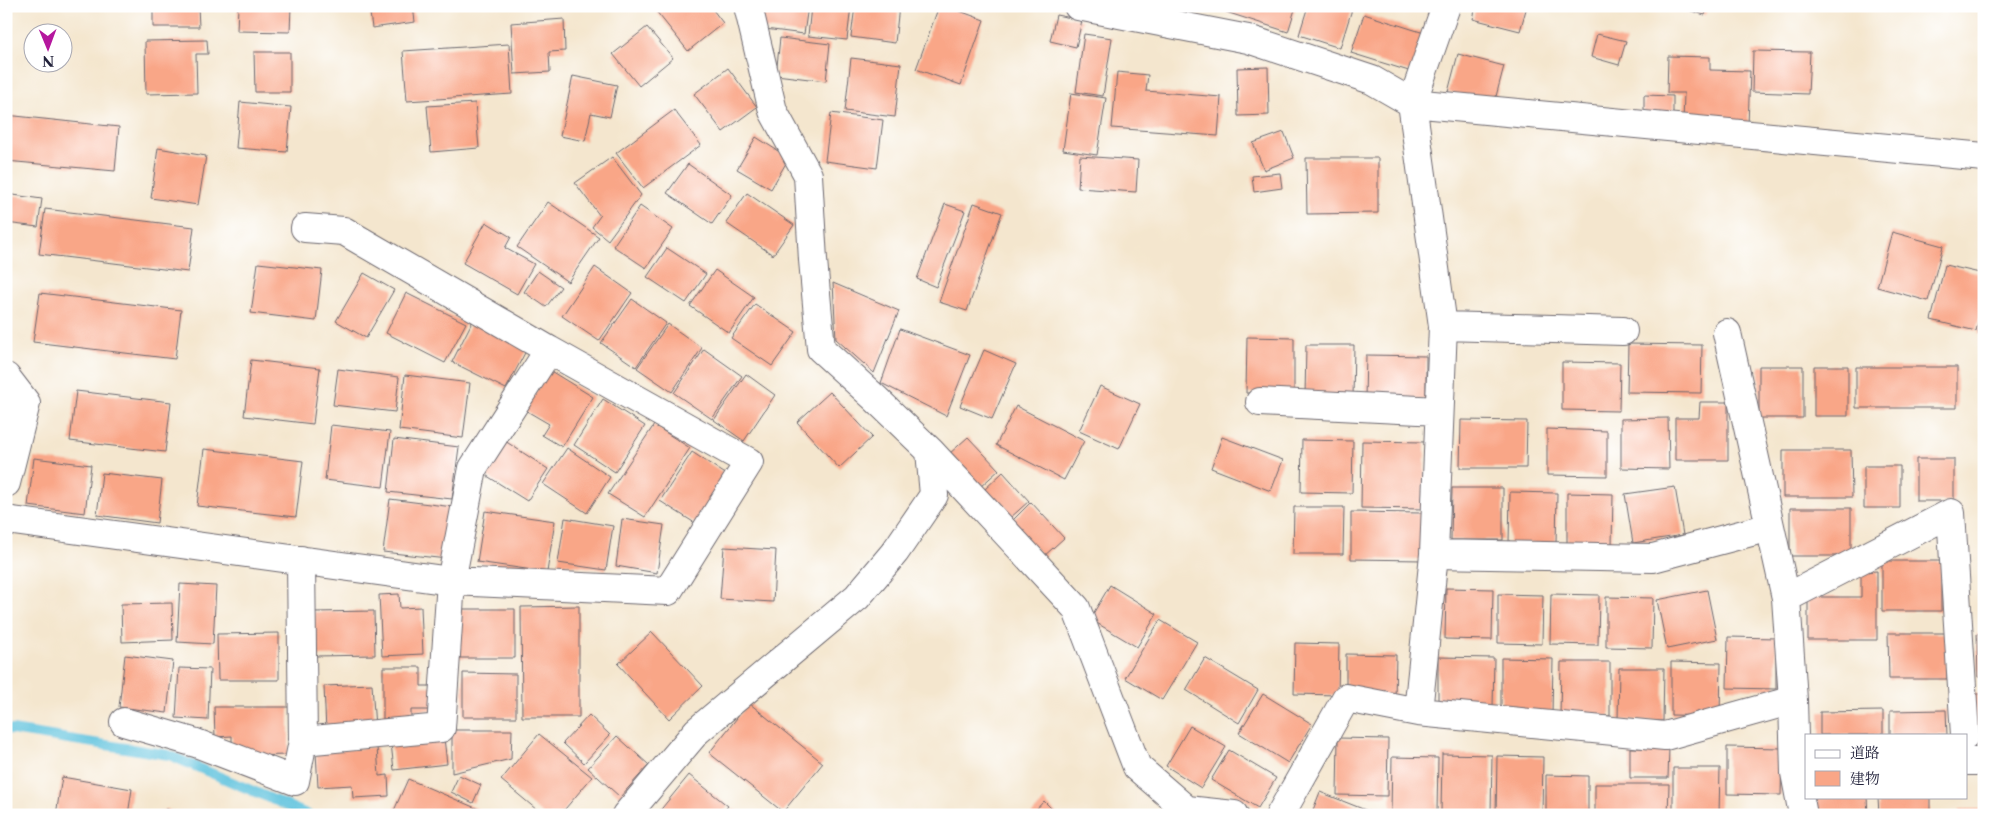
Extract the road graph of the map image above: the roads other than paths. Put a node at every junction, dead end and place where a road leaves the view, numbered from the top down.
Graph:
1 (748, 6) edge
2 (1446, 6) edge
3 (1086, 7) edge
4 (1412, 103) junction
5 (1984, 156) edge
6 (305, 228) dead end
7 (1443, 326) junction
8 (1623, 331) dead end
9 (1727, 333) dead end
10 (550, 350) junction
11 (6, 377) edge
12 (1260, 402) dead end
13 (1439, 411) junction
14 (930, 451) junction
15 (6, 483) edge
16 (6, 520) edge
17 (1770, 527) junction
18 (1434, 554) junction
19 (301, 560) junction
20 (451, 581) junction
21 (1786, 598) junction
22 (1793, 700) junction
23 (1418, 712) junction
24 (124, 722) dead end
25 (1965, 734) edge
26 (303, 741) junction
27 (1968, 761) edge
28 (1984, 761) edge
29 (1801, 773) edge
30 (1186, 812) edge
31 (626, 815) edge
32 (1234, 815) edge
33 (1280, 815) edge
34 (1803, 815) edge

1 - 14 street
2 - 4 street
3 - 4 street
4 - 5 street
4 - 7 street
6 - 10 street
7 - 8 street
7 - 13 street
9 - 17 street
10 - 20 street
10 - 20 street
11 - 15 street
12 - 13 street
13 - 18 street
14 - 30 street
14 - 31 street
16 - 19 street
17 - 18 street
17 - 21 street
18 - 23 street
19 - 20 street
19 - 26 street
20 - 26 street
21 - 22 street
21 - 25 street
22 - 23 street
22 - 29 street
23 - 33 street
24 - 26 street
27 - 28 street
29 - 34 street
30 - 32 street

